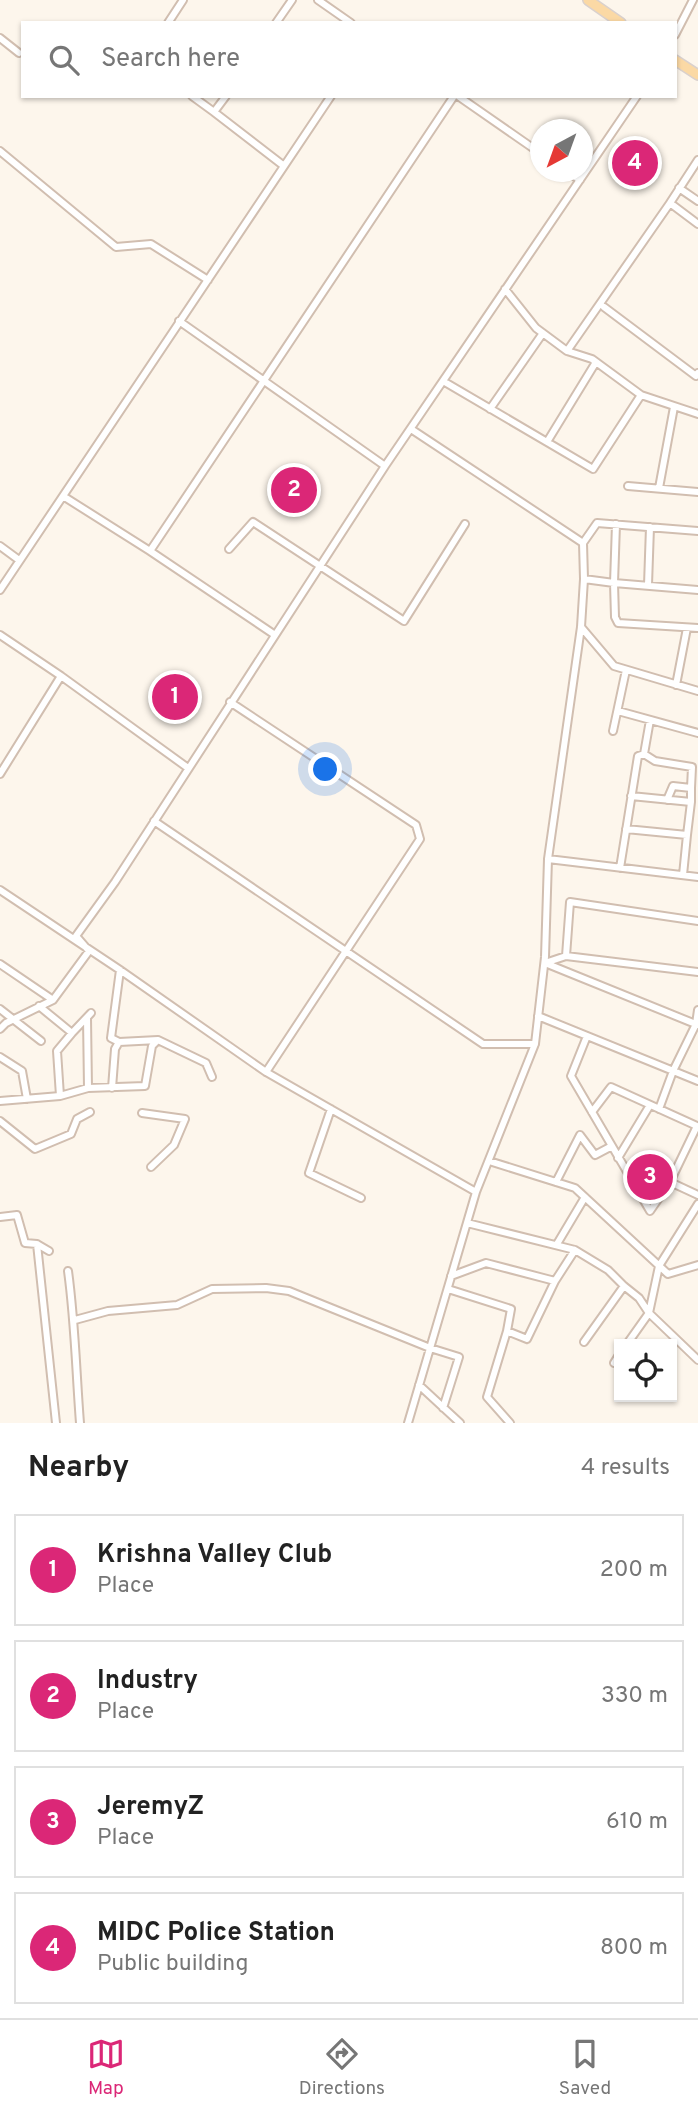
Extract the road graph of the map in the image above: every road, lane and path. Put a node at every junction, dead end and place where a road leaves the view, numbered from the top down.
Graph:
1 (183, 0) edge
2 (292, 0) edge
3 (318, 0) edge
4 (588, 0) edge
5 (693, 0) edge
6 (169, 21) edge
7 (277, 21) edge
8 (348, 21) edge
9 (618, 21) edge
10 (677, 31) edge
11 (0, 38) edge
12 (19, 53) dead end
13 (677, 61) edge
14 (698, 75) edge
15 (195, 98) edge
16 (224, 98) edge
17 (330, 98) edge
18 (455, 98) edge
19 (459, 98) edge
20 (636, 98) edge
21 (214, 112) junction
22 (530, 146) edge
23 (0, 151) edge
24 (698, 160) edge
25 (593, 161) edge
26 (284, 166) junction
27 (579, 182) edge
28 (679, 188) junction
29 (698, 201) edge
30 (670, 203) junction
31 (698, 224) edge
32 (208, 279) junction
33 (505, 289) junction
34 (604, 307) dead end
35 (180, 321) junction
36 (543, 333) junction
37 (567, 351) junction
38 (596, 362) junction
39 (698, 373) edge
40 (265, 380) junction
41 (443, 381) junction
42 (641, 395) junction
43 (674, 407) junction
44 (490, 409) junction
45 (698, 414) edge
46 (411, 429) junction
47 (547, 442) junction
48 (385, 466) junction
49 (628, 486) dead end
50 (659, 488) junction
51 (698, 492) edge
52 (63, 496) junction
53 (465, 524) dead end
54 (616, 524) junction
55 (650, 527) junction
56 (698, 531) edge
57 (583, 544) junction
58 (0, 546) edge
59 (229, 550) dead end
60 (150, 551) junction
61 (19, 559) junction
62 (320, 565) junction
63 (584, 579) junction
64 (614, 583) junction
65 (648, 584) junction
66 (0, 590) edge
67 (698, 590) edge
68 (581, 627) junction
69 (687, 628) junction
70 (698, 628) edge
71 (0, 635) edge
72 (275, 635) junction
73 (626, 670) junction
74 (61, 676) junction
75 (676, 685) junction
76 (698, 691) edge
77 (230, 702) junction
78 (618, 711) junction
79 (650, 720) junction
80 (613, 731) dead end
81 (698, 733) edge
82 (644, 754) junction
83 (188, 768) junction
84 (0, 774) edge
85 (691, 788) junction
86 (631, 796) junction
87 (667, 800) junction
88 (691, 802) junction
89 (154, 821) junction
90 (626, 829) junction
91 (687, 835) junction
92 (548, 859) junction
93 (620, 868) junction
94 (683, 875) junction
95 (698, 877) edge
96 (0, 890) edge
97 (698, 921) edge
98 (89, 951) junction
99 (346, 951) junction
100 (566, 956) junction
101 (0, 964) edge
102 (545, 964) junction
103 (120, 970) junction
104 (698, 972) edge
105 (53, 1000) junction
106 (39, 1006) junction
107 (0, 1009) edge
108 (698, 1010) edge
109 (538, 1016) junction
110 (12, 1020) junction
111 (0, 1021) edge
112 (697, 1025) edge
113 (0, 1029) edge
114 (72, 1033) junction
115 (587, 1036) junction
116 (158, 1040) junction
117 (41, 1041) dead end
118 (119, 1042) junction
119 (535, 1044) junction
120 (0, 1057) edge
121 (673, 1071) junction
122 (266, 1072) junction
123 (212, 1077) dead end
124 (698, 1081) edge
125 (88, 1088) junction
126 (112, 1088) junction
127 (60, 1096) junction
128 (27, 1099) junction
129 (0, 1101) edge
130 (650, 1105) junction
131 (331, 1109) junction
132 (659, 1109) junction
133 (90, 1112) dead end
134 (592, 1112) junction
135 (142, 1113) dead end
136 (0, 1121) edge
137 (611, 1146) junction
138 (618, 1158) junction
139 (489, 1161) junction
140 (151, 1167) dead end
141 (556, 1182) junction
142 (670, 1182) junction
143 (476, 1192) junction
144 (698, 1195) edge
145 (584, 1197) junction
146 (361, 1198) dead end
147 (698, 1204) edge
148 (0, 1217) edge
149 (467, 1223) junction
150 (37, 1244) junction
151 (557, 1244) junction
152 (575, 1250) junction
153 (49, 1251) dead end
154 (698, 1265) edge
155 (659, 1266) junction
156 (68, 1271) dead end
157 (451, 1276) junction
158 (555, 1280) junction
159 (624, 1286) junction
160 (448, 1289) junction
161 (649, 1313) junction
162 (75, 1320) junction
163 (507, 1331) junction
164 (631, 1339) edge
165 (584, 1342) dead end
166 (430, 1348) junction
167 (698, 1360) edge
168 (419, 1384) junction
169 (443, 1408) junction
170 (56, 1423) edge
171 (80, 1423) edge
172 (408, 1423) edge
173 (460, 1423) edge
174 (510, 1423) edge

1 - 6 street
2 - 7 street
3 - 8 street
4 - 9 main road
5 - 10 street
11 - 12 street
13 - 14 main road
15 - 21 street
16 - 21 street
17 - 26 street
18 - 40 street
19 - 22 street
20 - 25 street
21 - 26 street
23 - 32 street
24 - 28 street
26 - 32 street
27 - 33 street
28 - 29 street
28 - 30 street
30 - 31 street
30 - 37 street
32 - 35 street
33 - 36 street
33 - 41 street
34 - 39 street
35 - 40 street
35 - 52 street
36 - 37 street
36 - 44 street
37 - 38 street
38 - 42 street
38 - 47 street
40 - 48 street
40 - 60 street
41 - 44 street
41 - 46 street
42 - 43 street
42 - 47 street
43 - 45 street
43 - 50 street
44 - 47 street
46 - 48 street
46 - 57 street
48 - 62 street
49 - 50 street
50 - 51 street
52 - 60 street
52 - 61 street
53 - 62 street
54 - 55 street
54 - 57 street
54 - 64 street
55 - 56 street
55 - 65 street
57 - 63 street
58 - 61 street
59 - 62 street
60 - 72 street
61 - 66 street
62 - 72 street
63 - 64 street
63 - 68 street
64 - 65 street
64 - 69 street
65 - 67 street
68 - 73 street
68 - 92 street
69 - 70 street
69 - 75 street
71 - 74 street
72 - 77 street
73 - 75 street
73 - 78 street
74 - 83 street
74 - 84 street
75 - 76 street
77 - 83 street
77 - 99 street
78 - 79 street
78 - 80 street
79 - 81 street
79 - 82 street
82 - 85 street
82 - 86 street
83 - 89 street
85 - 87 street
85 - 88 street
86 - 87 street
86 - 90 street
87 - 88 street
88 - 91 street
89 - 98 street
89 - 99 street
90 - 91 street
90 - 93 street
91 - 94 street
92 - 93 street
92 - 102 street
93 - 94 street
94 - 95 street
96 - 98 street
97 - 100 street
98 - 103 street
98 - 105 street
99 - 119 street
99 - 122 street
100 - 102 street
100 - 104 street
101 - 105 street
102 - 109 street
102 - 112 street
103 - 118 street
103 - 122 street
105 - 106 street
106 - 110 street
106 - 114 street
107 - 110 street
108 - 112 street
109 - 115 street
109 - 119 street
110 - 111 street
110 - 113 street
110 - 117 street
112 - 121 street
114 - 125 street
114 - 127 street
115 - 121 street
115 - 134 street
116 - 118 street
116 - 123 street
116 - 126 street
118 - 126 street
119 - 139 street
120 - 128 street
121 - 124 street
121 - 132 street
122 - 131 street
125 - 126 street
125 - 127 street
127 - 128 street
128 - 129 street
130 - 132 street
130 - 134 street
130 - 138 street
131 - 143 street
131 - 146 street
132 - 142 street
133 - 136 street
134 - 137 street
135 - 140 street
137 - 138 street
137 - 141 street
138 - 142 street
139 - 141 street
139 - 143 street
141 - 145 street
142 - 144 street
143 - 149 street
145 - 151 street
145 - 155 street
147 - 155 street
148 - 150 street
149 - 151 street
149 - 157 street
150 - 153 street
150 - 170 street
151 - 152 street
152 - 158 street
152 - 159 street
154 - 155 street
155 - 161 street
156 - 162 street
157 - 158 street
157 - 160 street
158 - 163 street
159 - 161 street
159 - 165 street
160 - 163 street
160 - 166 street
161 - 164 street
161 - 167 street
162 - 166 street
162 - 171 street
163 - 174 street
166 - 168 street
166 - 169 street
168 - 169 street
168 - 172 street
169 - 173 street

